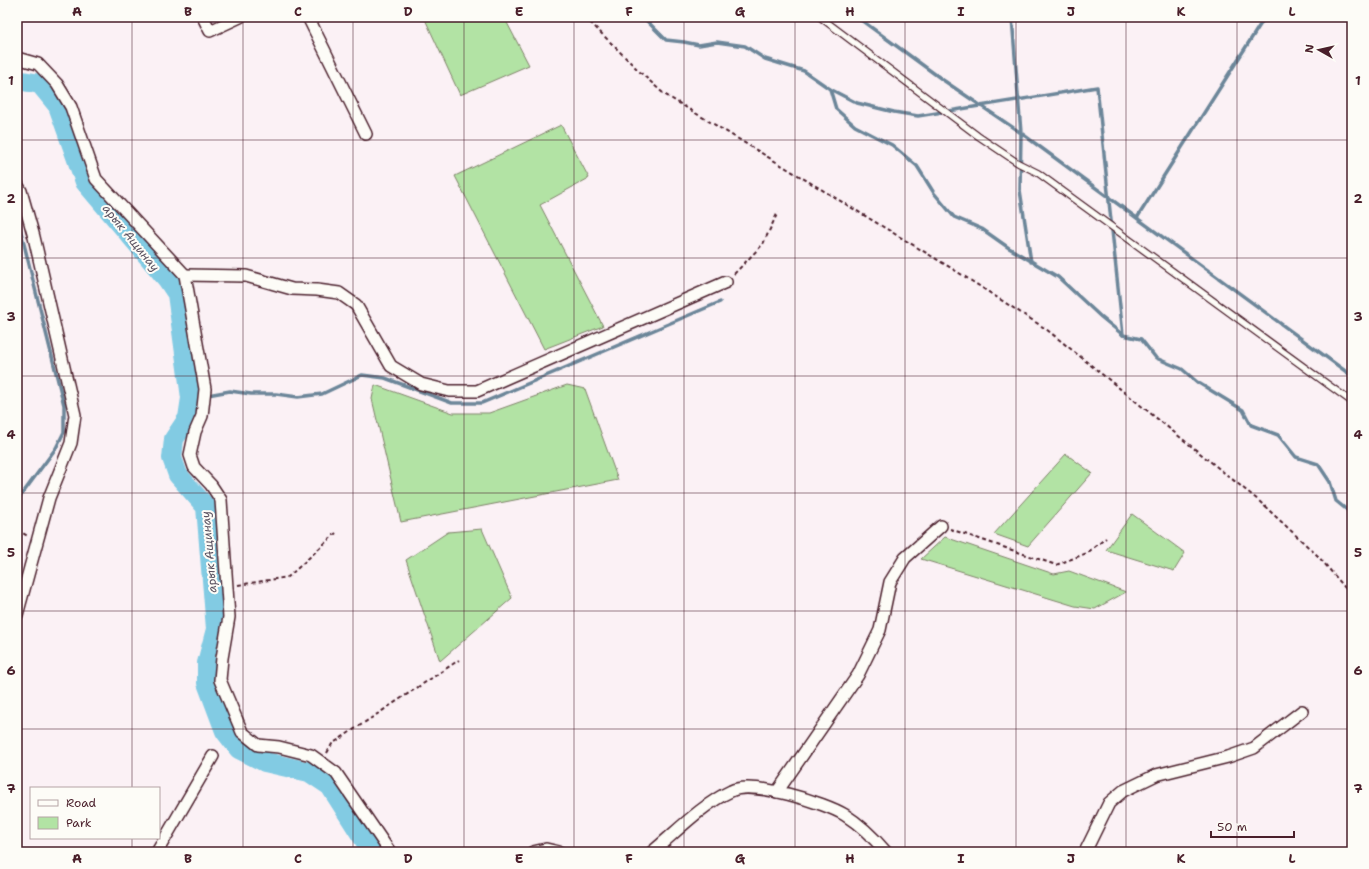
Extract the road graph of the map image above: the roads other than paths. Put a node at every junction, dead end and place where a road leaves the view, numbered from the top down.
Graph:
1 (203, 17) edge
2 (240, 17) edge
3 (308, 17) edge
4 (820, 17) edge
5 (17, 58) edge
6 (366, 134) dead end
7 (17, 184) edge
8 (185, 275) junction
9 (726, 282) road end
10 (1352, 402) edge
11 (942, 526) road end
12 (17, 615) edge
13 (1302, 712) dead end
14 (213, 756) dead end
15 (777, 792) junction
16 (157, 852) edge
17 (390, 852) edge
18 (532, 852) edge
19 (559, 852) edge
20 (652, 852) edge
21 (886, 852) edge
22 (1086, 852) edge

1 - 2 street
3 - 6 street
4 - 10 lane
5 - 8 street
7 - 12 street
8 - 9 street
8 - 17 street
11 - 15 street
13 - 22 street
14 - 16 street
15 - 20 street
15 - 21 street
18 - 19 street

